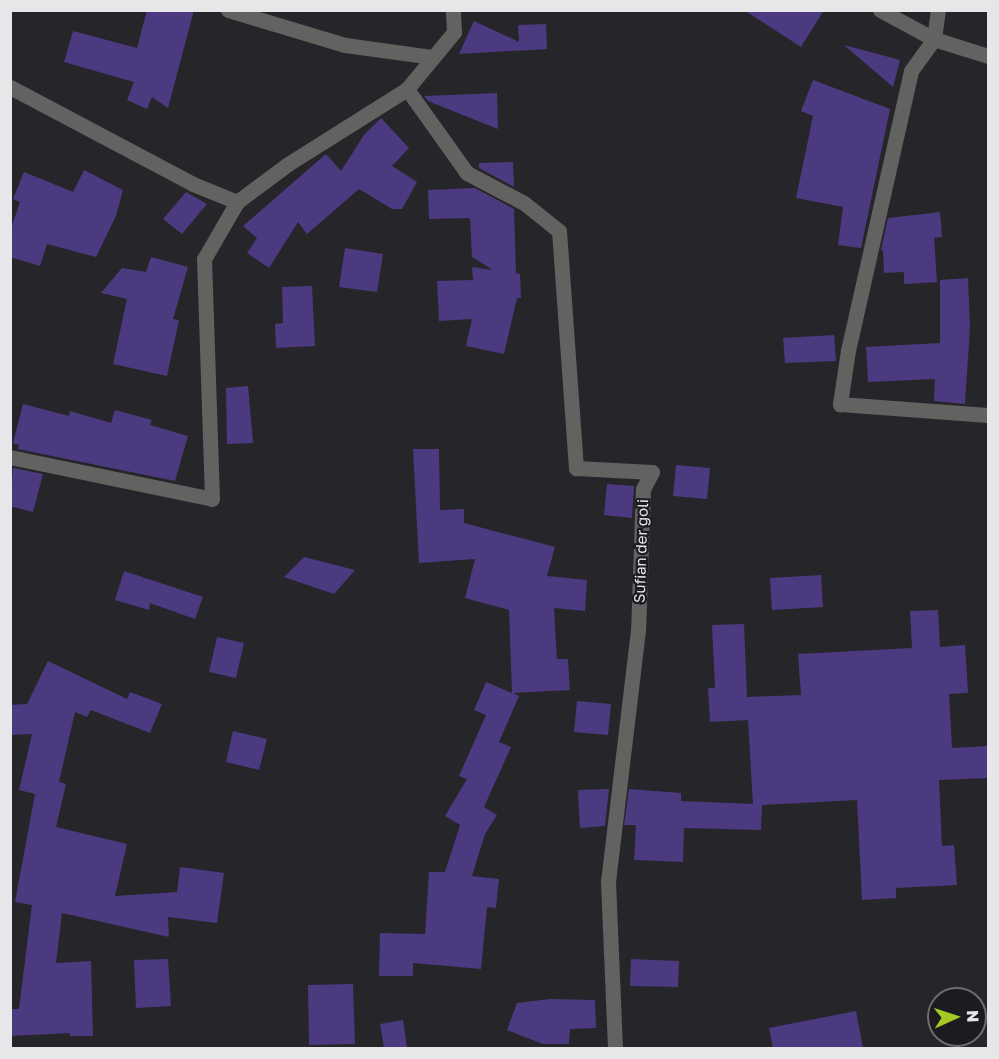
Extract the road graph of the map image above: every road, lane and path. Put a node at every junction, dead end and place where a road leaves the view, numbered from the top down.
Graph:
1 (228, 10) edge
2 (453, 10) edge
3 (880, 10) edge
4 (938, 10) edge
5 (934, 39) junction
6 (988, 56) edge
7 (433, 57) junction
8 (10, 87) edge
9 (407, 89) junction
10 (237, 202) junction
11 (988, 415) edge
12 (10, 457) edge
13 (615, 1048) edge

1 - 7 street
2 - 7 street
3 - 5 street
4 - 5 street
5 - 6 street
5 - 11 street
7 - 9 street
8 - 10 street
9 - 10 street
9 - 13 street, Sufian der goli
10 - 12 street

